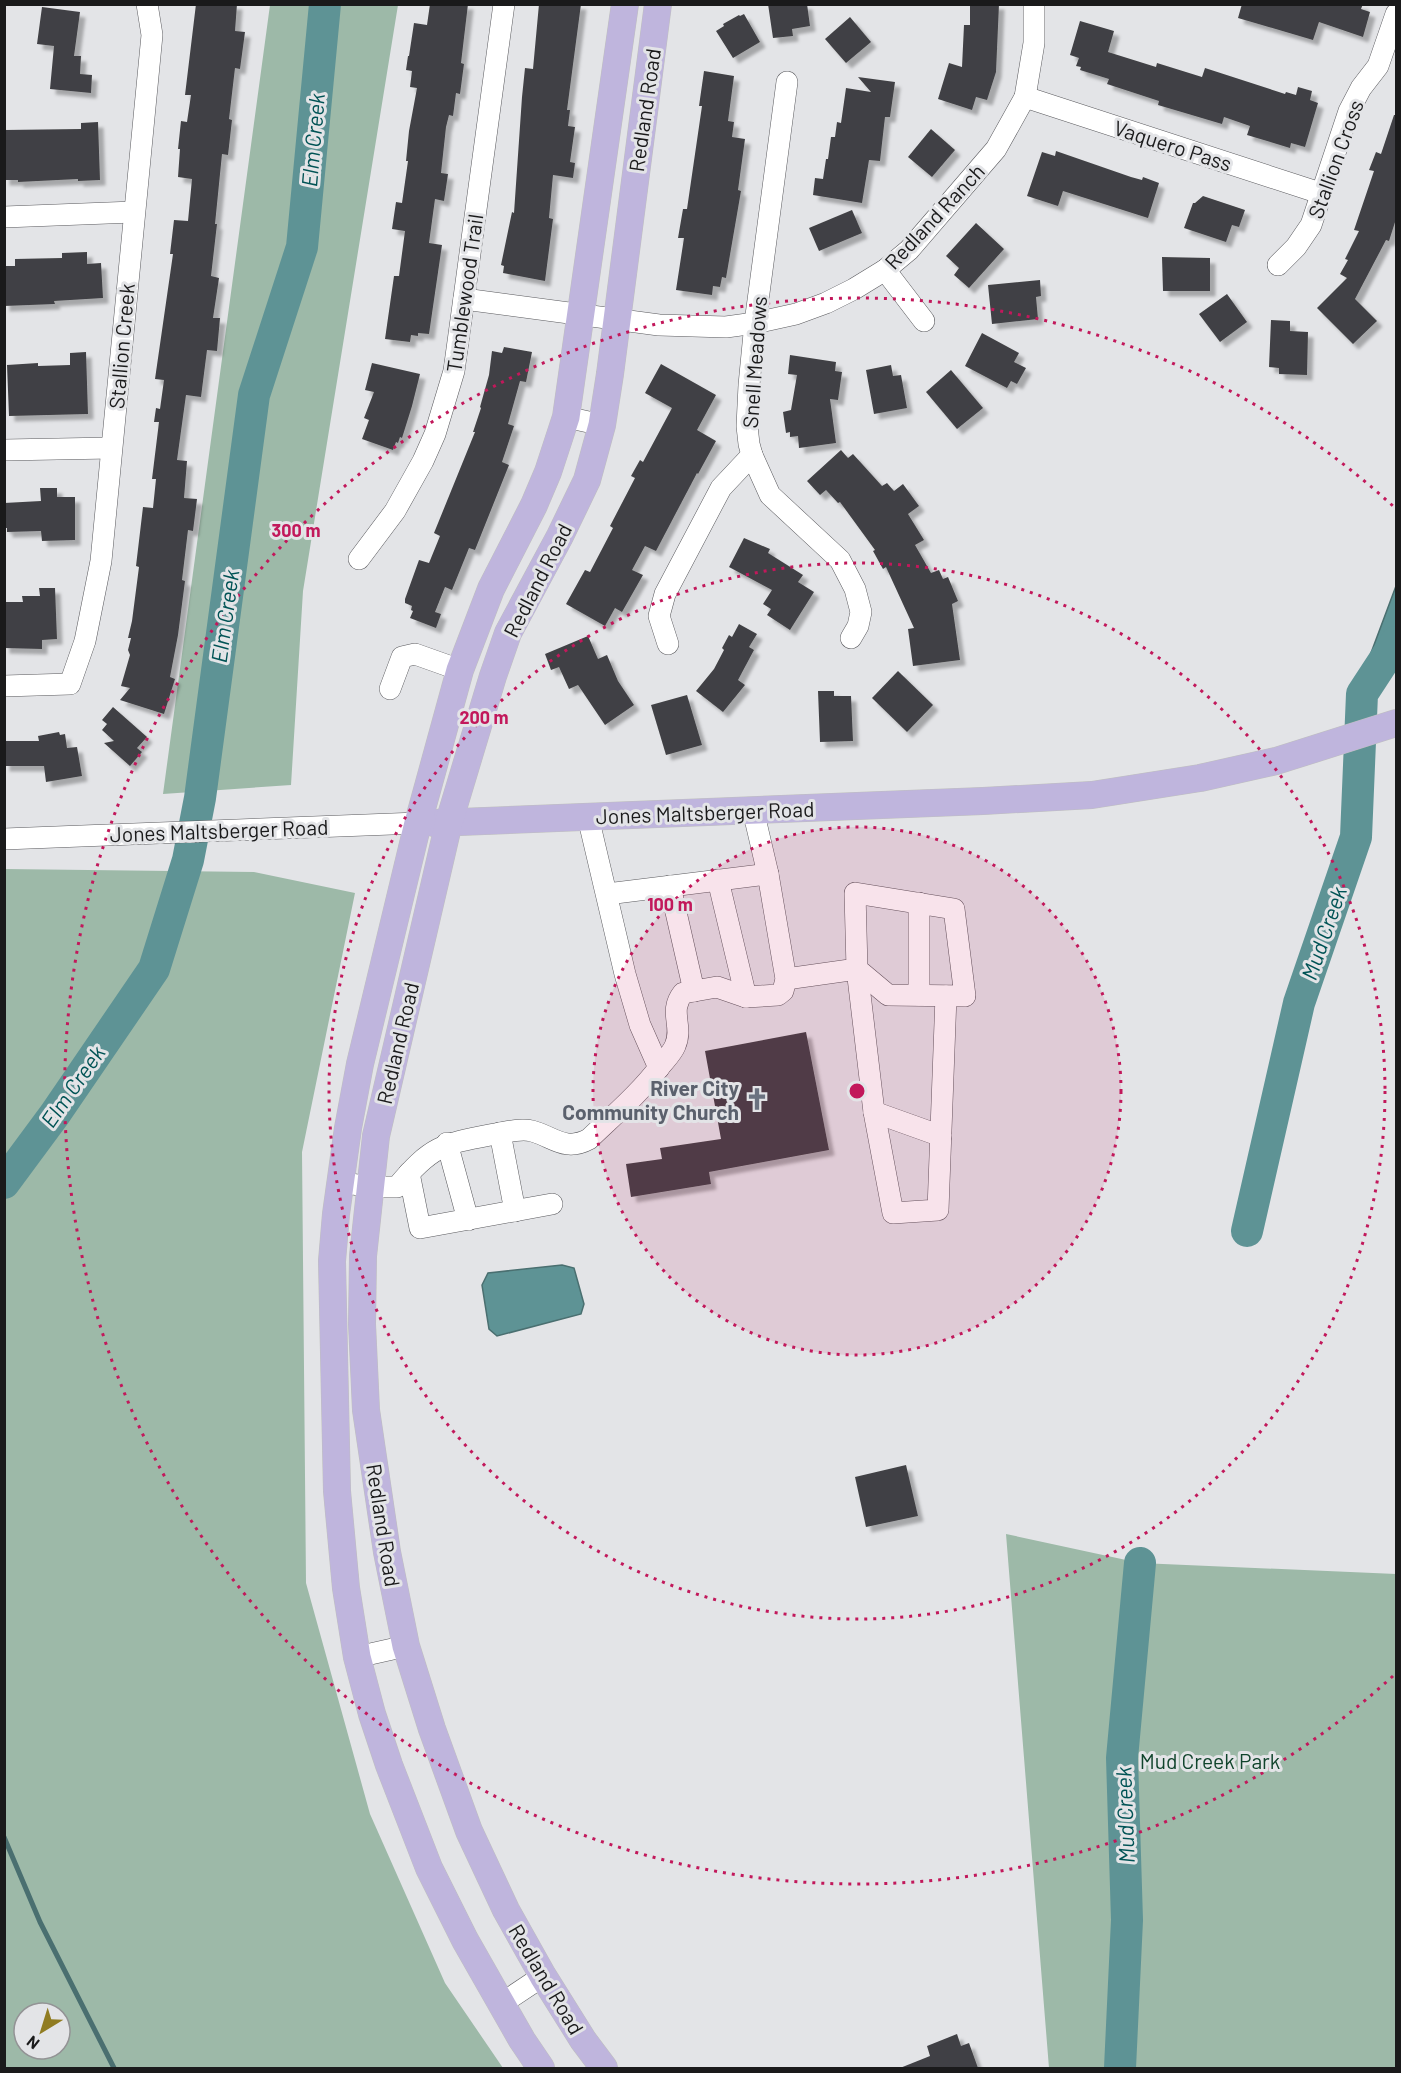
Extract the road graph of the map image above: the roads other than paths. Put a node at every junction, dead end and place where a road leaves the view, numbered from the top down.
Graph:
1 (147, 4) edge
2 (504, 4) edge
3 (625, 4) edge
4 (658, 4) edge
5 (1034, 4) edge
6 (1396, 14) edge
7 (787, 82) dead end
8 (1025, 97) junction
9 (1320, 193) junction
10 (134, 212) junction
11 (4, 217) edge
12 (1278, 265) dead end
13 (885, 270) junction
14 (464, 299) junction
15 (582, 315) junction
16 (616, 319) junction
17 (924, 321) dead end
18 (755, 323) junction
19 (566, 417) junction
20 (602, 425) junction
21 (111, 448) junction
22 (4, 450) edge
23 (752, 455) junction
24 (359, 559) dead end
25 (851, 638) dead end
26 (668, 644) dead end
27 (460, 670) junction
28 (4, 686) edge
29 (390, 689) dead end
30 (1396, 723) edge
31 (753, 810) junction
32 (588, 817) junction
33 (449, 822) junction
34 (418, 823) junction
35 (4, 839) edge
36 (768, 874) junction
37 (718, 880) junction
38 (670, 886) junction
39 (607, 894) junction
40 (919, 903) junction
41 (857, 969) junction
42 (786, 979) junction
43 (694, 991) junction
44 (919, 995) junction
45 (946, 996) junction
46 (746, 997) junction
47 (659, 1068) junction
48 (874, 1112) junction
49 (500, 1133) junction
50 (941, 1136) junction
51 (447, 1143) junction
52 (408, 1173) junction
53 (340, 1182) junction
54 (370, 1187) junction
55 (552, 1204) dead end
56 (515, 1211) junction
57 (468, 1220) junction
58 (406, 1646) junction
59 (357, 1657) junction
60 (543, 1976) junction
61 (501, 2004) junction
62 (541, 2068) edge
63 (604, 2068) edge

1 - 10 street, Stallion Creek
2 - 14 street, Tumblewood Trail
3 - 15 main road, Redland Road
4 - 16 main road, Redland Road
5 - 8 street, Redland Ranch
6 - 9 street, Stallion Cross
7 - 18 street, Snell Meadows
8 - 9 street, Vaquero Pass
8 - 13 street, Redland Ranch
9 - 12 street, Stallion Cross
10 - 11 street
10 - 21 street, Stallion Creek
13 - 17 street
13 - 18 street, Redland Ranch
14 - 15 street, Redland Ranch
14 - 24 street, Tumblewood Trail
15 - 16 street, Redland Ranch
15 - 19 main road, Redland Road
16 - 18 street, Redland Ranch
16 - 20 main road, Redland Road
18 - 23 street, Snell Meadows
19 - 20 street
19 - 27 main road, Redland Road
20 - 33 main road, Redland Road
21 - 22 street
21 - 28 street, Stallion Creek
23 - 25 street, Snell Meadows
23 - 26 street
27 - 29 street
27 - 34 main road, Redland Road
30 - 31 main road, Jones Maltsberger Road
31 - 32 main road, Jones Maltsberger Road
31 - 36 street
32 - 33 main road, Jones Maltsberger Road
32 - 39 street
33 - 34 main road, Jones Maltsberger Road
33 - 54 main road, Redland Road
34 - 35 street, Jones Maltsberger Road
34 - 53 main road, Redland Road
36 - 37 street
36 - 42 street
37 - 38 street
37 - 46 street
38 - 39 street
38 - 43 street
39 - 47 street
40 - 41 street
40 - 44 street
40 - 45 street
41 - 42 street
41 - 44 street
41 - 48 street
42 - 46 street
43 - 46 street
43 - 47 street
44 - 45 street
45 - 50 street
47 - 49 street
48 - 50 street
48 - 50 street
49 - 51 street
49 - 56 street
51 - 52 street
51 - 57 street
52 - 54 street
52 - 57 street
53 - 54 street
53 - 59 main road, Redland Road
54 - 58 main road, Redland Road
55 - 56 street
56 - 57 street
58 - 59 street
58 - 60 main road, Redland Road
59 - 61 main road, Redland Road
60 - 61 street
60 - 63 main road, Redland Road
61 - 62 main road, Redland Road

